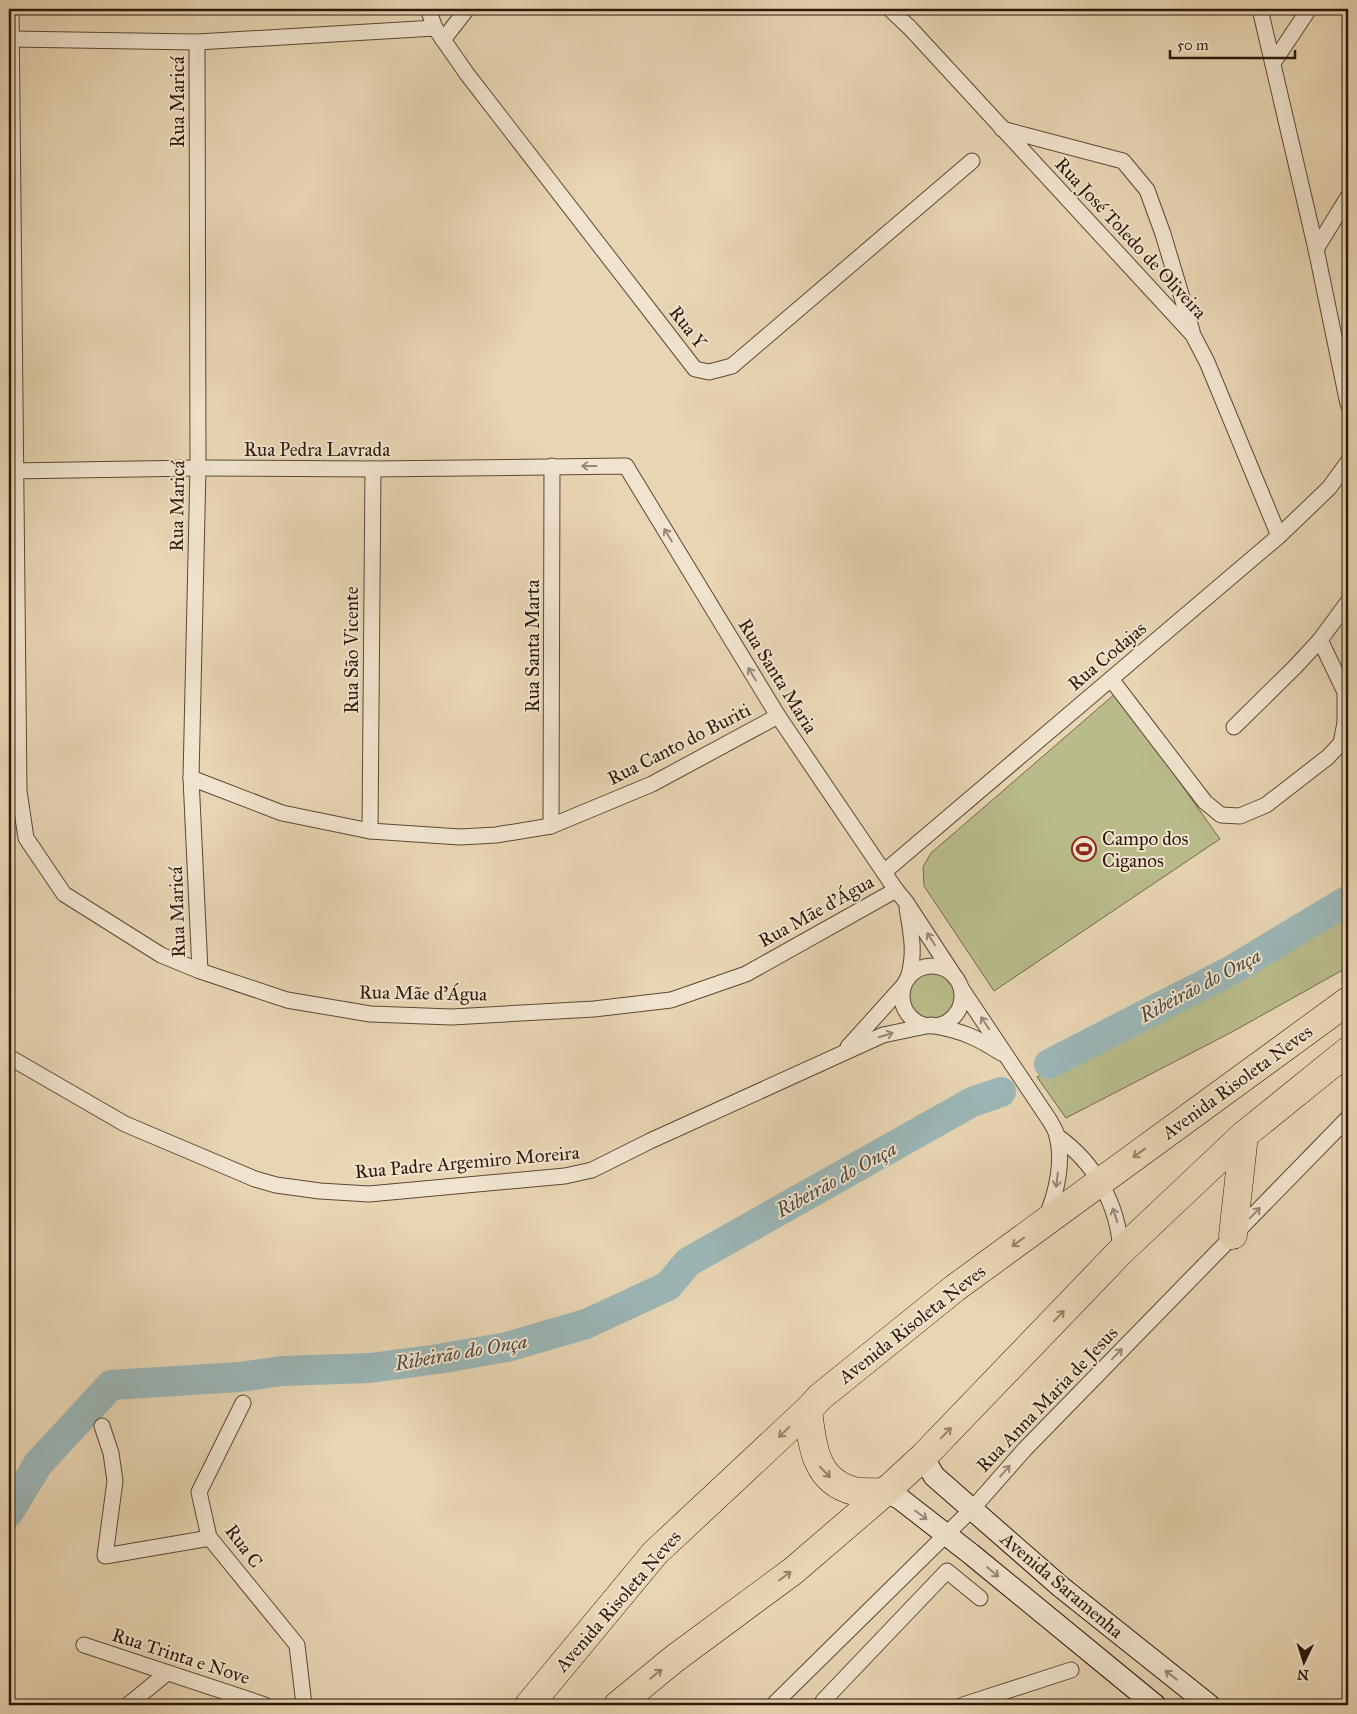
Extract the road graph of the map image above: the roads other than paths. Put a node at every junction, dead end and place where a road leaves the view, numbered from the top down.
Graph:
1 (11, 9) edge
2 (428, 9) edge
3 (467, 9) edge
4 (890, 9) edge
5 (1260, 9) edge
6 (1309, 9) edge
7 (439, 34) junction
8 (11, 40) junction
9 (197, 42) junction
10 (1274, 63) junction
11 (1002, 129) junction
12 (972, 161) dead end
13 (1348, 197) edge
14 (1316, 249) junction
15 (1193, 335) junction
16 (1348, 404) edge
17 (1348, 462) edge
18 (552, 466) junction
19 (626, 466) joint
20 (198, 468) junction
21 (373, 470) junction
22 (12, 472) edge
23 (1279, 536) junction
24 (1348, 602) edge
25 (1320, 640) junction
26 (1111, 679) junction
27 (1346, 690) edge
28 (778, 716) junction
29 (1234, 727) dead end
30 (192, 778) junction
31 (551, 826) junction
32 (370, 831) junction
33 (884, 872) junction
34 (896, 890) junction
35 (906, 902) junction
36 (200, 971) junction
37 (906, 982) junction
38 (958, 982) junction
39 (1348, 1001) edge
40 (932, 1026) junction
41 (1348, 1051) edge
42 (844, 1052) junction
43 (9, 1056) edge
44 (1011, 1062) junction
45 (1348, 1118) edge
46 (1244, 1135) junction
47 (1057, 1136) junction
48 (1100, 1182) junction
49 (1044, 1223) junction
50 (1234, 1235) junction
51 (1121, 1251) junction
52 (243, 1403) dead end
53 (808, 1410) junction
54 (102, 1426) dead end
55 (923, 1457) junction
56 (884, 1492) junction
57 (973, 1508) junction
58 (946, 1534) junction
59 (210, 1538) junction
60 (980, 1598) dead end
61 (84, 1645) dead end
62 (1071, 1670) dead end
63 (167, 1672) junction
64 (128, 1705) edge
65 (265, 1705) edge
66 (304, 1705) edge
67 (529, 1705) edge
68 (618, 1705) edge
69 (772, 1705) edge
70 (824, 1705) edge
71 (963, 1705) edge
72 (1155, 1705) edge
73 (1209, 1705) edge

1 - 8 street, Rua Mãe d'Água
2 - 7 street, Rua Y
3 - 7 street
4 - 11 street, Rua José Toledo de Oliveira
5 - 10 street
6 - 10 street
7 - 9 street
7 - 12 street, Rua Y
8 - 9 street
8 - 22 street, Rua Mãe d'Água
9 - 20 street, Rua Maricá
10 - 14 street
11 - 15 street, Rua José Toledo de Oliveira
11 - 15 street
13 - 14 street
14 - 16 street
15 - 23 street, Rua José Toledo de Oliveira
17 - 23 street, Rua Codajas
19 -> 18 street, Rua Pedra Lavrada
18 - 21 street, Rua Pedra Lavrada
18 - 31 street, Rua Santa Marta
28 -> 19 street, Rua Santa Maria
20 - 21 street, Rua Pedra Lavrada
20 - 22 street, Rua Pedra Lavrada
20 - 30 street, Rua Maricá
21 - 32 street, Rua São Vicente
22 - 36 street, Rua Mãe d'Água
23 - 26 street, Rua Codajas
24 - 25 street
25 - 27 street
25 - 29 street
26 - 27 street
26 - 33 street, Rua Codajas
28 - 31 street, Rua Canto do Buriti
28 - 33 street, Rua Santa Maria
30 - 32 street, Rua Canto do Buriti
30 - 36 street, Rua Maricá
31 - 32 street, Rua Canto do Buriti
33 - 34 street, Rua Santa Maria
34 - 35 street, Rua Santa Maria
34 - 36 street, Rua Mãe d'Água
35 - 37 street
38 -> 35 street, Rua Santa Maria
37 - 38 street
37 - 40 street
37 - 42 street, Rua Padre Argemiro Moreira
38 - 40 street
44 -> 38 street, Rua Santa Maria
39 -> 48 highway, Avenida Risoleta Neves
42 -> 40 street, Rua Padre Argemiro Moreira
40 - 44 street, Rua Santa Maria
41 - 46 highway
42 - 43 street, Rua Padre Argemiro Moreira
44 - 47 street, Rua Santa Maria
50 -> 45 street, Rua Anna Maria de Jesus
46 - 50 highway
46 - 51 highway
47 - 48 street, Rua Santa Maria
47 -> 49 street, Rua Santa Maria
48 - 49 highway, Avenida Risoleta Neves
51 -> 48 street, Rua Santa Maria
49 -> 53 highway, Avenida Risoleta Neves
57 -> 50 street, Rua Anna Maria de Jesus
55 -> 51 highway
52 - 59 street, Rua C
53 -> 56 highway
53 -> 67 highway, Avenida Risoleta Neves
54 - 59 street
55 - 56 highway
55 - 57 main road, Avenida Saramenha
56 -> 58 main road, Avenida Saramenha
68 -> 56 highway
57 - 58 street, Rua Anna Maria de Jesus
73 -> 57 main road, Avenida Saramenha
58 - 69 street, Rua Anna Maria de Jesus
58 -> 72 main road, Avenida Saramenha
59 - 66 street, Rua C
60 - 70 street
61 - 63 street, Rua Trinta e Nove
62 - 71 street
63 - 64 street
63 - 65 street, Rua Trinta e Nove

